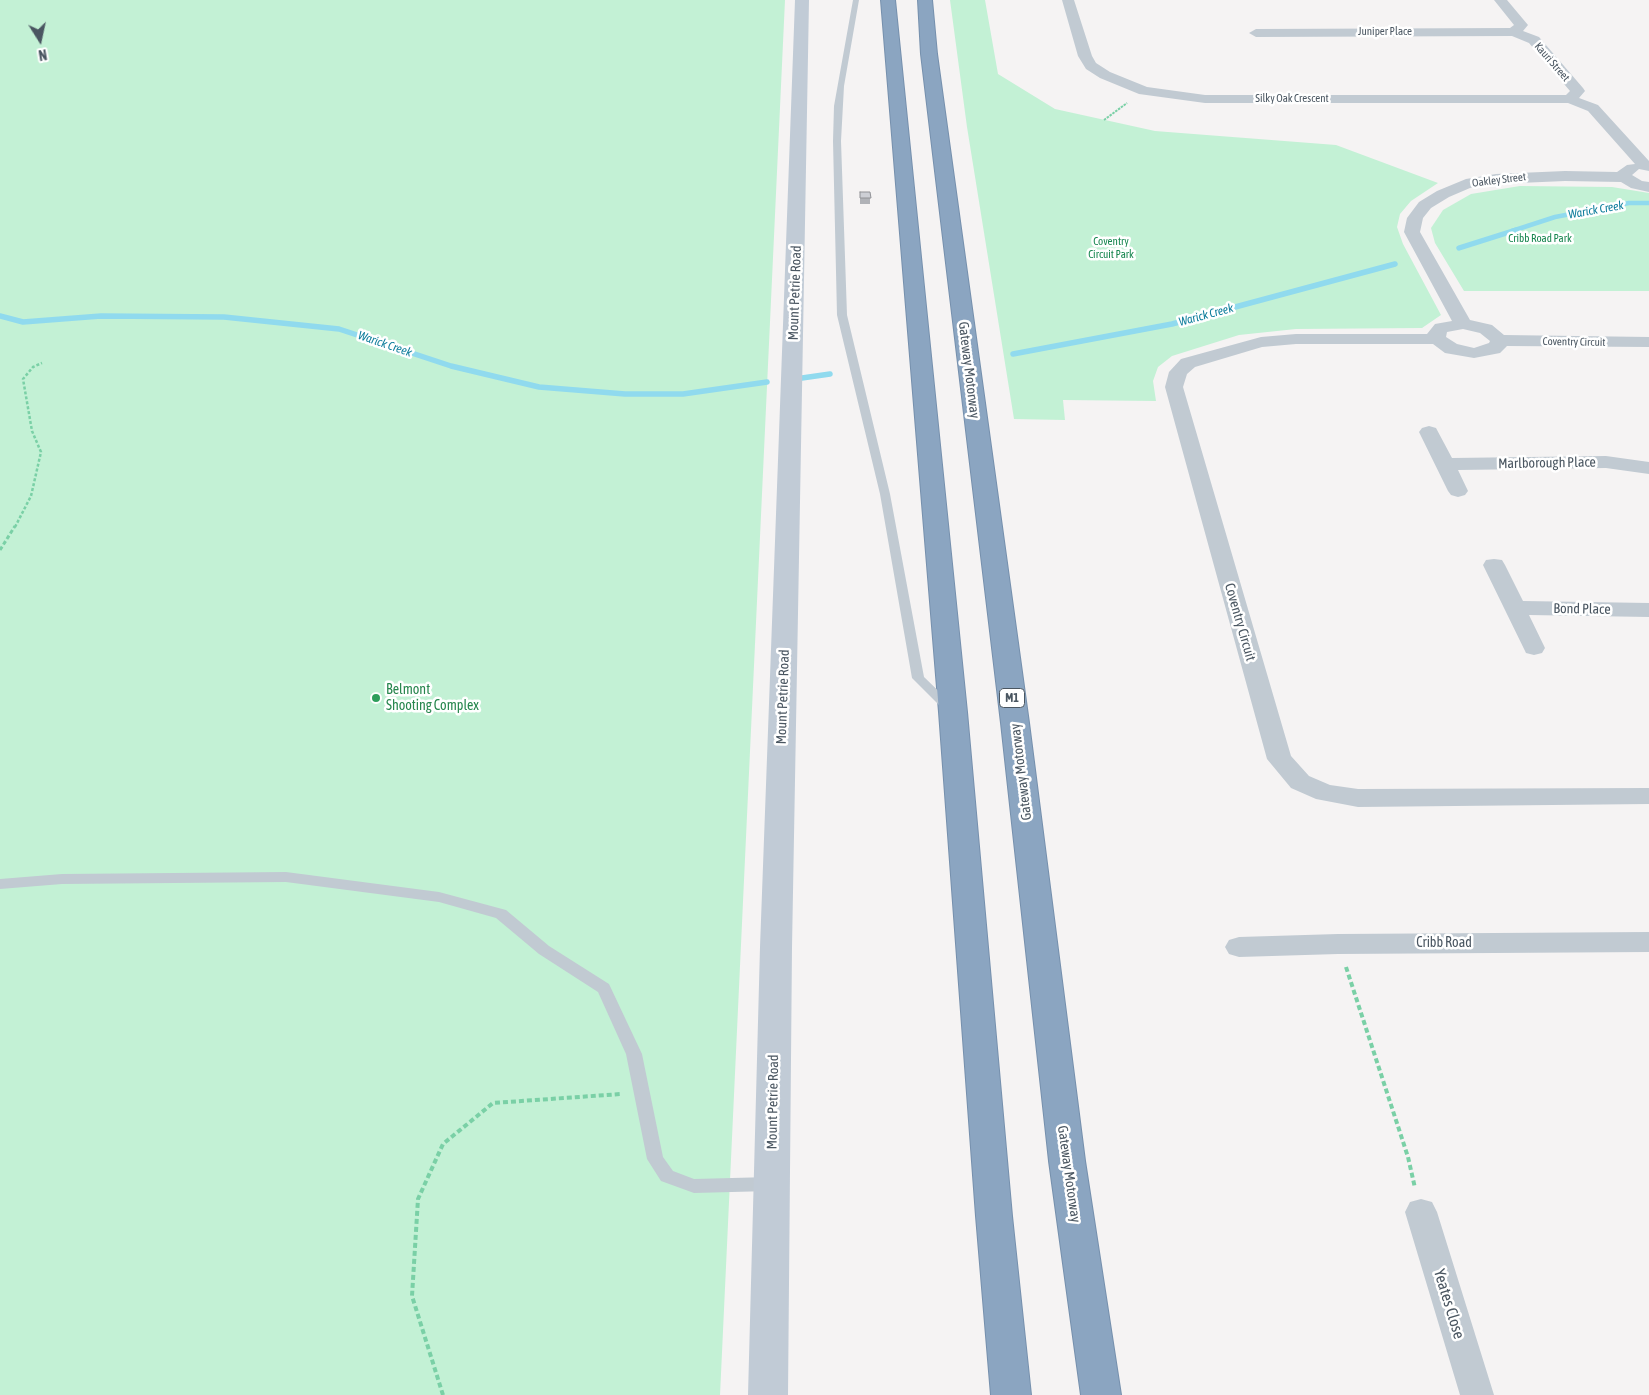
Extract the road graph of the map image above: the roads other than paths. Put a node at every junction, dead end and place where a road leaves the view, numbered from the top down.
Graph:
1 (802, 0) edge
2 (856, 0) edge
3 (888, 0) edge
4 (925, 0) edge
5 (1068, 0) edge
6 (1500, 0) edge
7 (1514, 32) junction
8 (1256, 33) dead end
9 (1570, 98) junction
10 (1648, 168) edge
11 (1624, 177) junction
12 (1649, 187) edge
13 (1463, 324) junction
14 (1437, 339) junction
15 (1499, 340) junction
16 (1649, 342) edge
17 (1429, 432) dead end
18 (1445, 464) junction
19 (1649, 468) edge
20 (1458, 490) dead end
21 (1494, 565) dead end
22 (1514, 608) junction
23 (1649, 610) edge
24 (1534, 648) dead end
25 (953, 712) junction
26 (1649, 796) edge
27 (0, 884) edge
28 (1649, 942) edge
29 (1239, 947) dead end
30 (772, 1184) junction
31 (1421, 1212) road end
32 (768, 1395) edge
33 (1011, 1395) edge
34 (1100, 1395) edge
35 (1477, 1395) edge

1 - 30 street, Mount Petrie Road
2 - 25 lane
3 - 25 highway
4 - 34 highway, Gateway Motorway / M1
5 - 9 street, Silky Oak Crescent
6 - 7 street
7 - 8 street, Juniper Place
7 - 9 street, Kauri Street
9 - 10 street, Kauri Street
10 - 11 street
11 - 12 street
11 - 13 street, Oakley Street
13 - 14 street
13 - 15 street
14 - 15 street
14 - 26 street, Coventry Circuit
15 - 16 street, Coventry Circuit
17 - 18 street
18 - 19 street, Marlborough Place
18 - 20 street
21 - 22 street
22 - 23 street, Bond Place
22 - 24 street
25 - 33 highway
27 - 30 lane
28 - 29 street, Cribb Road
30 - 32 street, Mount Petrie Road
31 - 35 street, Yeates Close

